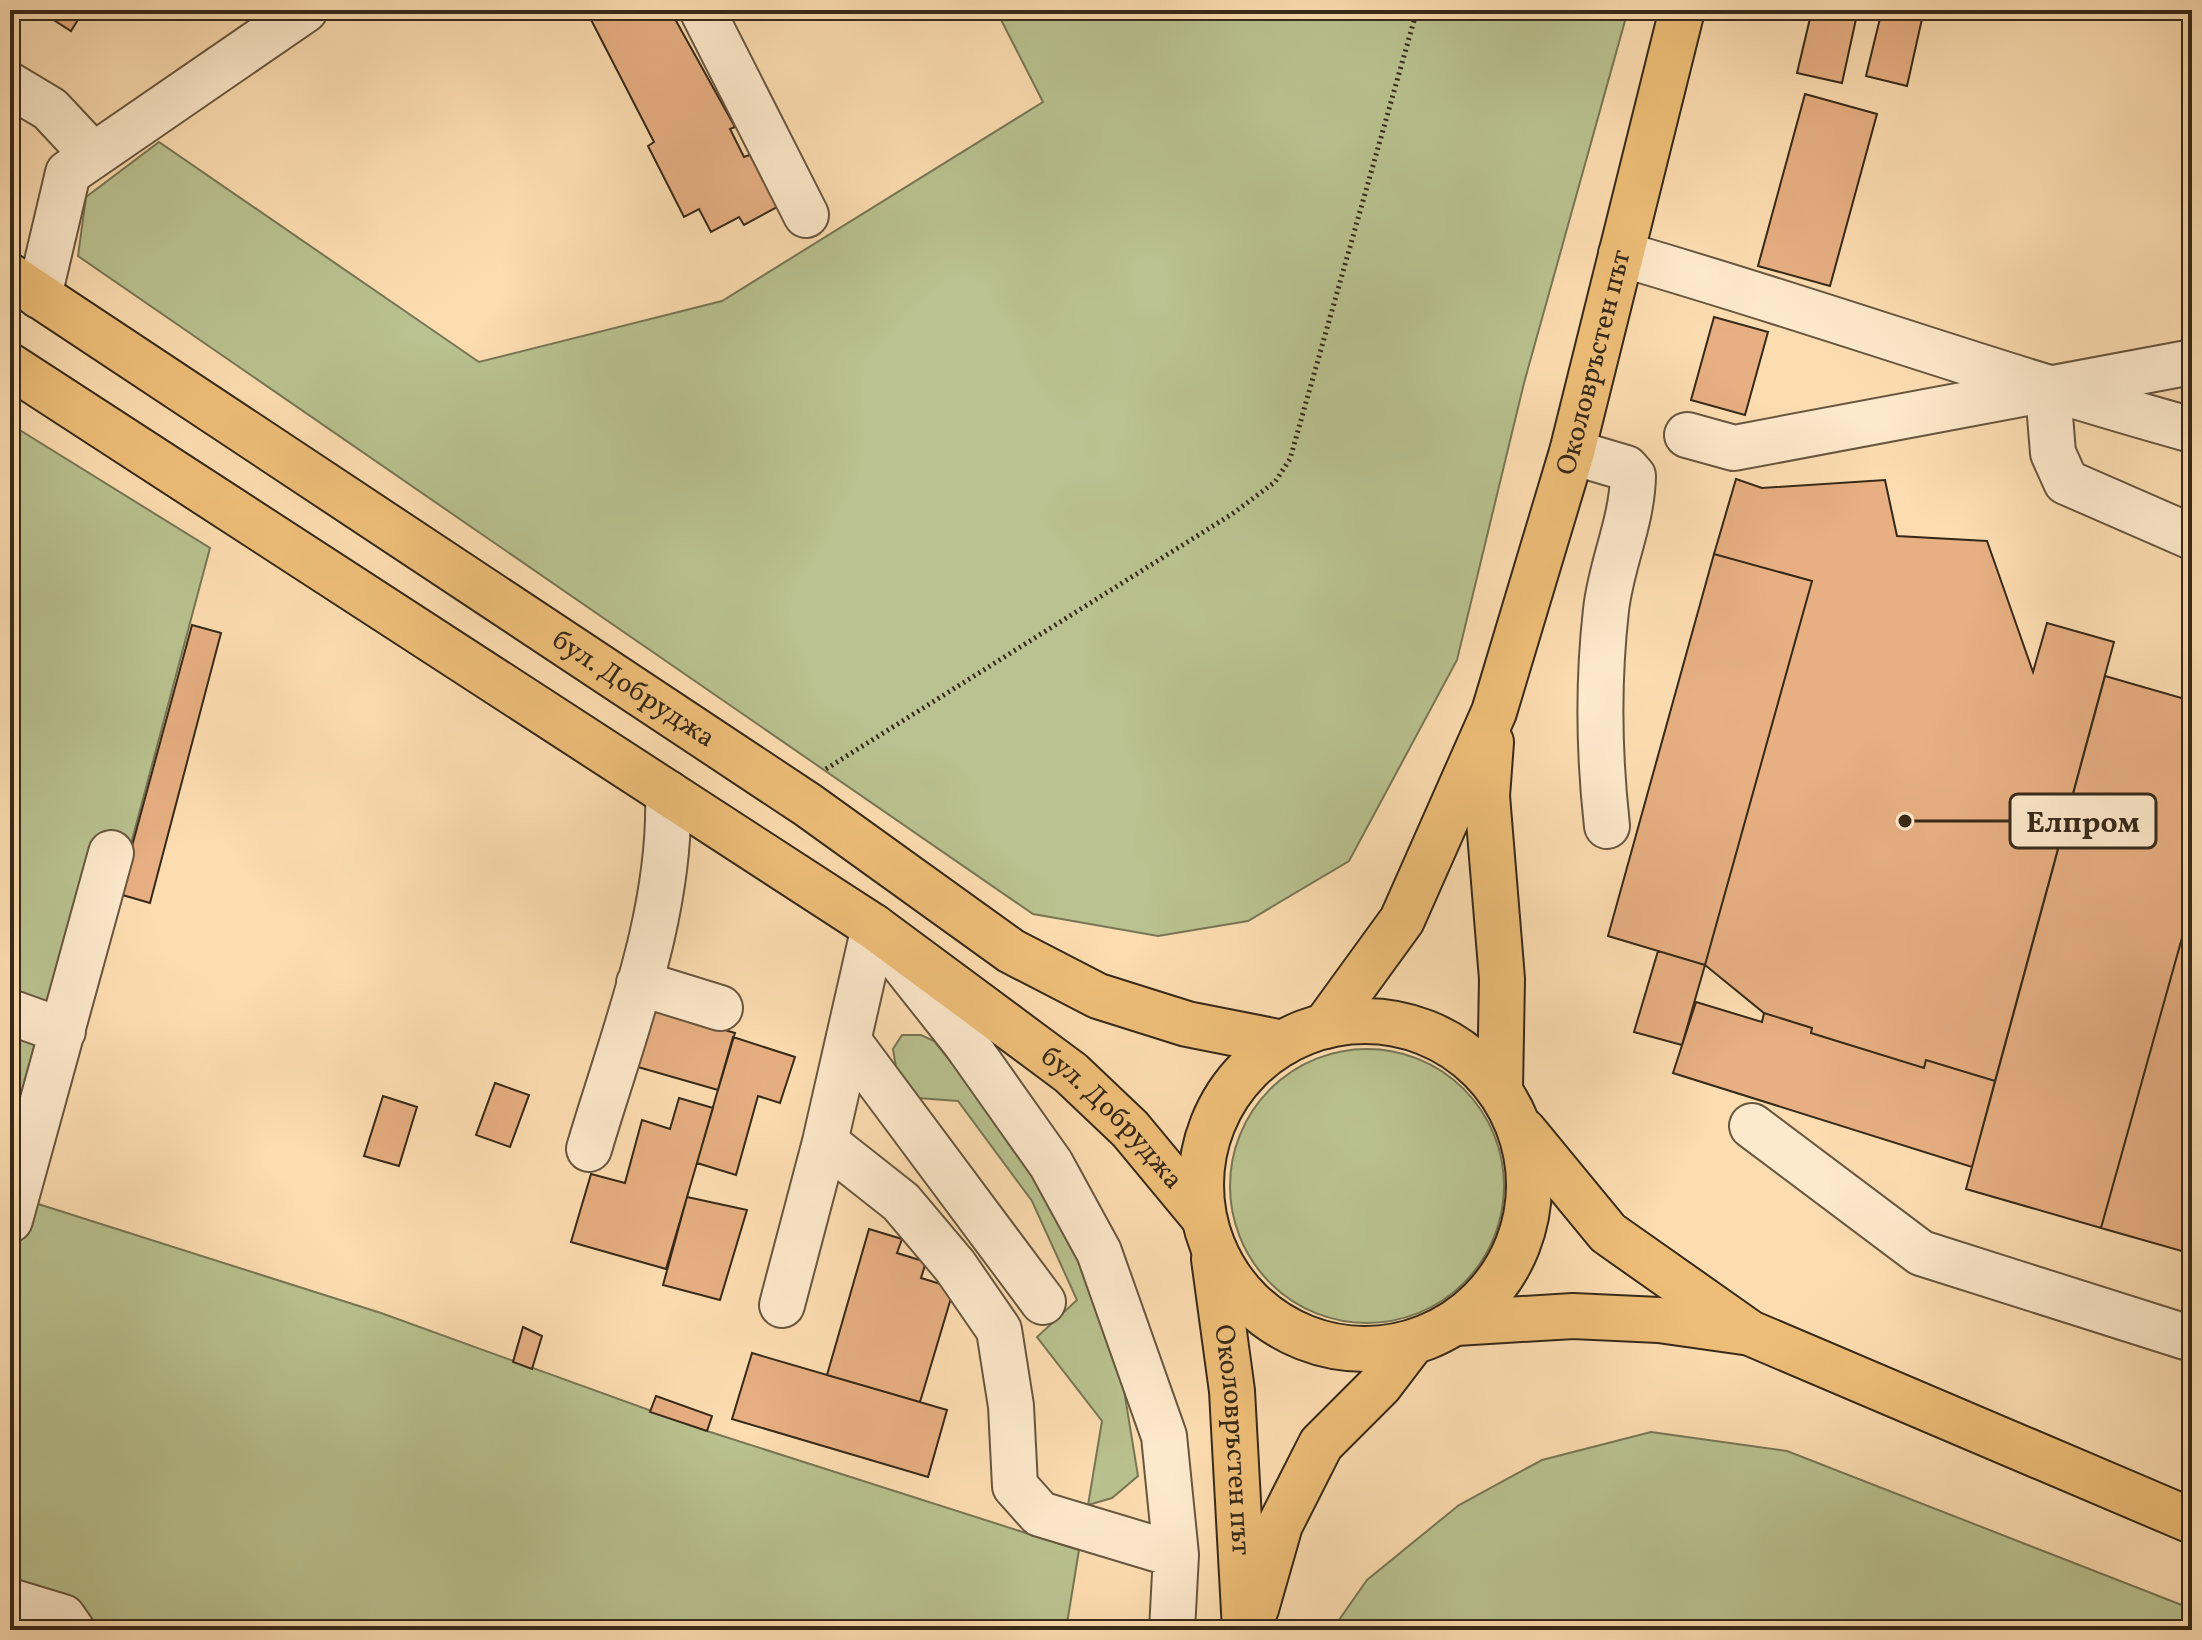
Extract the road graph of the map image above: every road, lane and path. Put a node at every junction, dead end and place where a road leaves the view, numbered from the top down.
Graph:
1 (305, 10) edge
2 (702, 10) edge
3 (1417, 10) edge
4 (1682, 10) edge
5 (10, 85) edge
6 (93, 155) junction
7 (806, 215) dead end
8 (1621, 254) junction
9 (25, 286) edge
10 (2192, 362) edge
11 (10, 366) edge
12 (2048, 391) junction
13 (2192, 430) edge
14 (1687, 435) dead end
15 (1572, 452) junction
16 (2192, 537) edge
17 (1494, 712) junction
18 (668, 793) junction
19 (789, 793) junction
20 (1607, 826) dead end
21 (111, 853) dead end
22 (874, 927) junction
23 (639, 983) junction
24 (720, 1008) dead end
25 (10, 1012) edge
26 (1325, 1026) junction
27 (63, 1031) junction
28 (850, 1043) junction
29 (1283, 1043) junction
30 (1509, 1106) junction
31 (1752, 1126) dead end
32 (825, 1142) junction
33 (589, 1149) dead end
34 (10, 1220) edge
35 (1208, 1233) junction
36 (1043, 1302) dead end
37 (782, 1305) dead end
38 (1456, 1323) junction
39 (1750, 1333) junction
40 (2192, 1339) edge
41 (1412, 1343) junction
42 (2192, 1521) edge
43 (1176, 1555) junction
44 (10, 1601) edge
45 (72, 1630) edge
46 (1172, 1630) edge
47 (1247, 1630) edge

1 - 6 lane
2 - 7 lane
3 - 19 path
4 - 8 main road, Околовръстен път
5 - 6 lane
6 - 9 lane
8 - 12 lane
8 - 15 main road, Околовръстен път
9 - 19 main road, бул. Добруджа
10 - 12 lane
11 - 18 main road, бул. Добруджа
12 - 13 lane
12 - 14 lane
12 - 16 lane
15 - 17 main road, Околовръстен път
15 - 20 lane
17 - 26 main road, Околовръстен път
17 - 30 main road, Околовръстен път
18 - 22 main road, бул. Добруджа
18 - 23 lane
19 - 29 main road, бул. Добруджа
21 - 27 lane
22 - 28 lane
22 - 35 main road, бул. Добруджа
22 - 43 lane
23 - 24 lane
23 - 33 lane
25 - 27 lane
26 - 29 main road, Околовръстен път
26 - 30 main road, Околовръстен път
27 - 34 lane
28 - 32 lane
28 - 36 lane
29 - 35 main road, Околовръстен път
30 - 38 main road
30 - 39 main road, Околовръстен път
31 - 40 lane
32 - 37 lane
32 - 43 lane
35 - 41 main road, бул. Добруджа
35 - 47 main road, Околовръстен път
38 - 39 main road
38 - 41 main road
39 - 42 main road
41 - 47 main road, Околовръстен път
43 - 46 lane
44 - 45 lane

